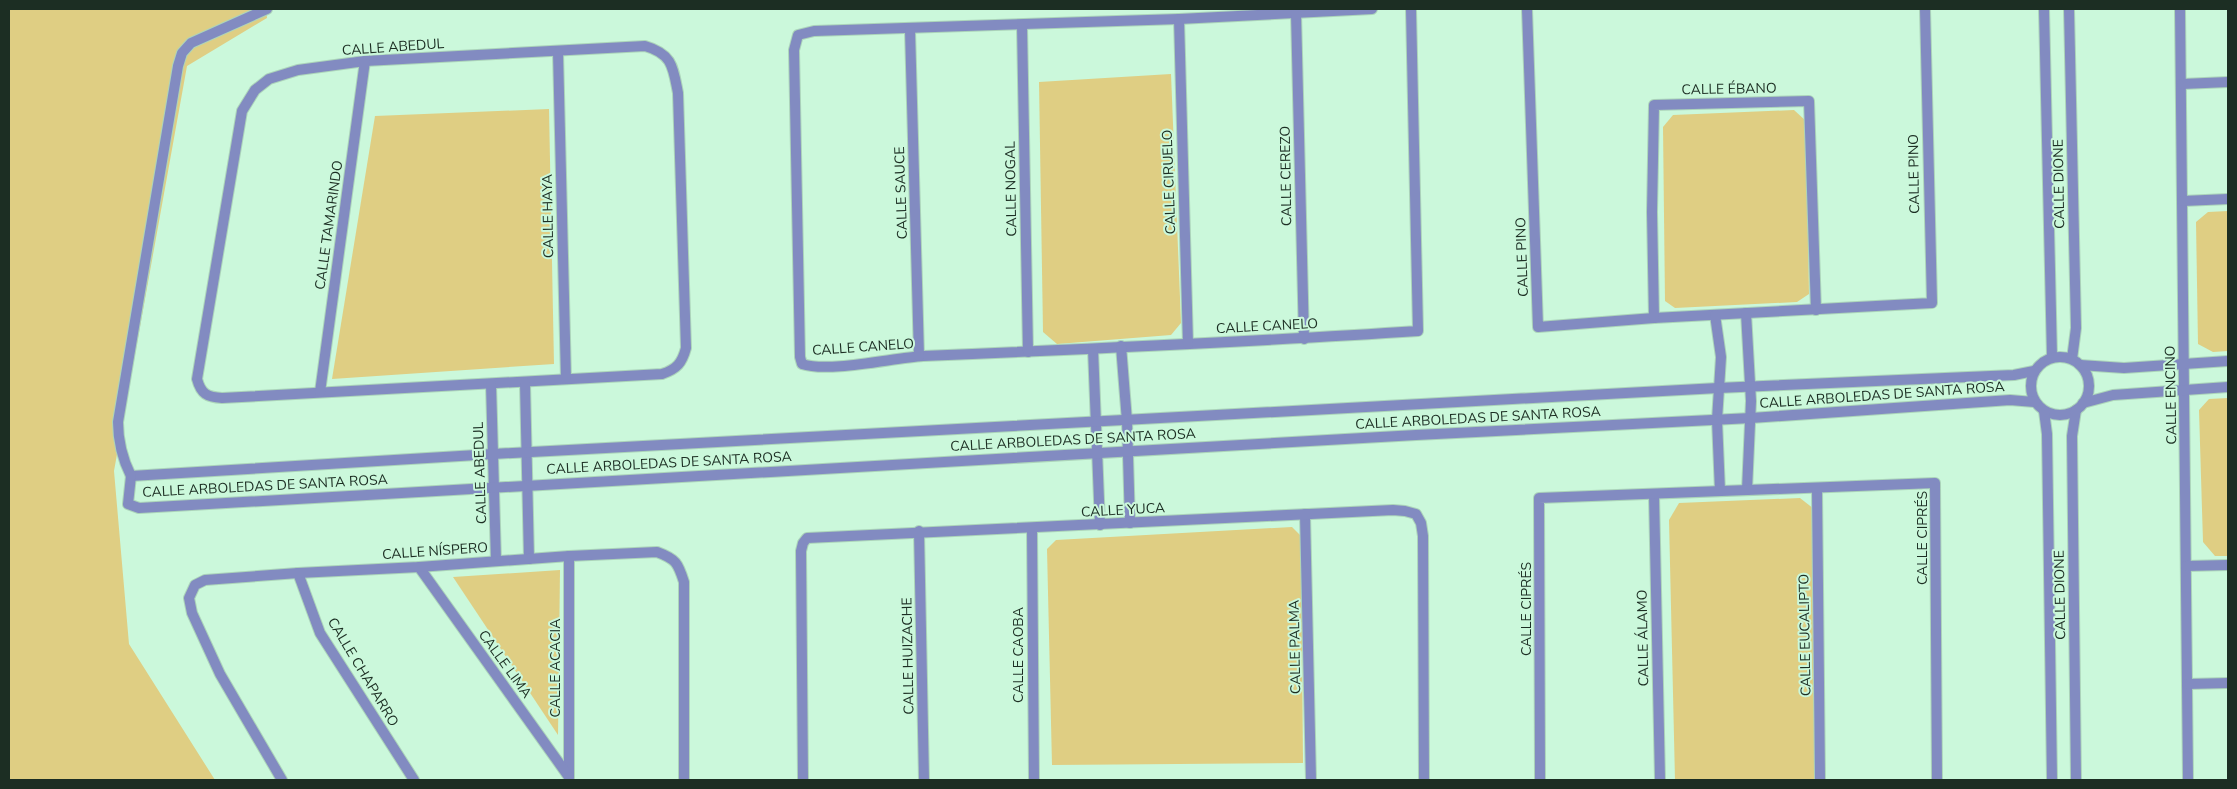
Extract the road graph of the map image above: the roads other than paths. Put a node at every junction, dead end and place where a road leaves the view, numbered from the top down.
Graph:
1 (267, 9) edge
2 (1372, 9) edge
3 (1411, 9) edge
4 (1526, 9) edge
5 (1925, 9) edge
6 (2044, 9) edge
7 (2070, 9) edge
8 (2180, 9) edge
9 (1296, 13) junction
10 (1179, 19) junction
11 (1022, 26) junction
12 (910, 30) junction
13 (558, 52) junction
14 (365, 61) junction
15 (2228, 82) edge
16 (2182, 84) junction
17 (2228, 198) edge
18 (2183, 201) junction
19 (1816, 310) junction
20 (1746, 313) junction
21 (1715, 315) junction
22 (1654, 318) junction
23 (1304, 339) junction
24 (1188, 344) junction
25 (1121, 346) junction
26 (1093, 349) junction
27 (1028, 352) junction
28 (920, 356) junction
29 (2052, 358) junction
30 (2228, 361) edge
31 (2076, 362) junction
32 (2185, 364) junction
33 (2034, 372) junction
34 (566, 380) junction
35 (525, 383) junction
36 (491, 384) junction
37 (1750, 387) junction
38 (2228, 387) edge
39 (1718, 388) junction
40 (2185, 388) junction
41 (320, 392) junction
42 (2035, 402) junction
43 (2080, 407) junction
44 (2044, 411) junction
45 (1751, 418) junction
46 (1717, 420) junction
47 (1127, 421) junction
48 (1096, 422) junction
49 (1128, 451) junction
50 (526, 452) junction
51 (1097, 453) junction
52 (493, 454) junction
53 (131, 476) junction
54 (526, 484) junction
55 (494, 486) junction
56 (1817, 488) junction
57 (1747, 490) junction
58 (1720, 491) junction
59 (1654, 495) junction
60 (1305, 514) junction
61 (1130, 523) junction
62 (1100, 525) junction
63 (1032, 529) junction
64 (919, 531) junction
65 (569, 556) junction
66 (529, 559) junction
67 (496, 561) junction
68 (2186, 566) junction
69 (2228, 566) edge
70 (419, 567) junction
71 (298, 573) junction
72 (2228, 682) edge
73 (2187, 684) junction
74 (569, 778) edge
75 (282, 780) edge
76 (414, 780) edge
77 (684, 780) edge
78 (803, 780) edge
79 (924, 780) edge
80 (1034, 780) edge
81 (1311, 780) edge
82 (1424, 780) edge
83 (1540, 780) edge
84 (1660, 780) edge
85 (1820, 780) edge
86 (1937, 780) edge
87 (2052, 780) edge
88 (2076, 780) edge
89 (2188, 780) edge

1 - 53 street
2 - 9 street, CALLE CANELO
3 - 23 street, CALLE CANELO
4 - 22 street, CALLE PINO
5 - 19 street, CALLE PINO
6 - 29 street, CALLE DIONE
7 - 31 street, CALLE DIONE
8 - 16 street, CALLE ENCINO
9 - 10 street, CALLE CANELO
9 - 23 street, CALLE CEREZO
10 - 11 street, CALLE CANELO
10 - 24 street, CALLE CIRUELO
11 - 12 street, CALLE CANELO
11 - 27 street, CALLE NOGAL
12 - 28 street, CALLE SAUCE
12 - 28 street, CALLE CANELO
13 - 14 street, CALLE ABEDUL
13 - 34 street, CALLE HAYA
13 - 34 street, CALLE ABEDUL
14 - 41 street, CALLE TAMARINDO
14 - 41 street, CALLE ABEDUL
15 - 16 street
16 - 18 street, CALLE ENCINO
17 - 18 street
18 - 32 street, CALLE ENCINO
19 - 20 street, CALLE PINO
19 - 22 street, CALLE ÉBANO
20 - 21 street, CALLE PINO
20 - 37 street
21 - 22 street, CALLE PINO
21 - 39 street
23 - 24 street, CALLE CANELO
24 - 25 street, CALLE CANELO
25 - 26 street, CALLE CANELO
25 - 47 street
26 - 27 street, CALLE CANELO
26 - 48 street
27 - 28 street, CALLE CANELO
29 - 31 street
29 - 33 street
30 - 32 street
31 - 32 street
31 - 43 street
32 - 40 street, CALLE ENCINO
33 - 37 street, CALLE ARBOLEDAS DE SANTA ROSA
33 - 42 street
34 - 35 street, CALLE ABEDUL
35 - 36 street, CALLE ABEDUL
35 - 50 street
36 - 41 street, CALLE ABEDUL
36 - 52 street, CALLE ABEDUL
37 - 39 street, CALLE ARBOLEDAS DE SANTA ROSA
37 - 45 street
38 - 40 street
39 - 46 street
39 - 47 street, CALLE ARBOLEDAS DE SANTA ROSA
40 - 43 street
40 - 68 street, CALLE ENCINO
42 - 44 street
42 - 45 street, CALLE ARBOLEDAS DE SANTA ROSA
43 - 44 street
43 - 88 street, CALLE DIONE
44 - 87 street, CALLE DIONE
45 - 46 street, CALLE ARBOLEDAS DE SANTA ROSA
45 - 57 street
46 - 49 street, CALLE ARBOLEDAS DE SANTA ROSA
46 - 58 street
47 - 48 street, CALLE ARBOLEDAS DE SANTA ROSA
47 - 49 street
48 - 50 street, CALLE ARBOLEDAS DE SANTA ROSA
48 - 51 street
49 - 51 street, CALLE ARBOLEDAS DE SANTA ROSA
49 - 61 street
50 - 52 street, CALLE ARBOLEDAS DE SANTA ROSA
50 - 54 street
51 - 54 street, CALLE ARBOLEDAS DE SANTA ROSA
51 - 62 street
52 - 53 street, CALLE ARBOLEDAS DE SANTA ROSA
52 - 55 street, CALLE ABEDUL
53 - 55 street, CALLE ARBOLEDAS DE SANTA ROSA
54 - 55 street, CALLE ARBOLEDAS DE SANTA ROSA
54 - 66 street
55 - 67 street, CALLE ABEDUL
56 - 57 street, CALLE CIPRÉS
56 - 85 street, CALLE EUCALIPTO
56 - 86 street, CALLE CIPRÉS
57 - 58 street, CALLE CIPRÉS
58 - 59 street, CALLE CIPRÉS
59 - 83 street, CALLE CIPRÉS
59 - 84 street, CALLE ÁLAMO
60 - 61 street, CALLE YUCA
60 - 81 street, CALLE PALMA
60 - 82 street, CALLE YUCA
61 - 62 street, CALLE YUCA
62 - 63 street, CALLE YUCA
63 - 64 street, CALLE YUCA
63 - 80 street, CALLE CAOBA
64 - 78 street, CALLE YUCA
64 - 79 street, CALLE HUIZACHE
65 - 66 street, CALLE NÍSPERO
65 - 74 street, CALLE ACACIA
65 - 77 street, CALLE NÍSPERO
66 - 67 street, CALLE NÍSPERO
67 - 70 street, CALLE NÍSPERO
68 - 69 street
68 - 73 street, CALLE ENCINO
70 - 71 street, CALLE NÍSPERO
70 - 74 street, CALLE LIMA
71 - 75 street, CALLE NÍSPERO
71 - 76 street, CALLE CHAPARRO
72 - 73 street
73 - 89 street, CALLE ENCINO

